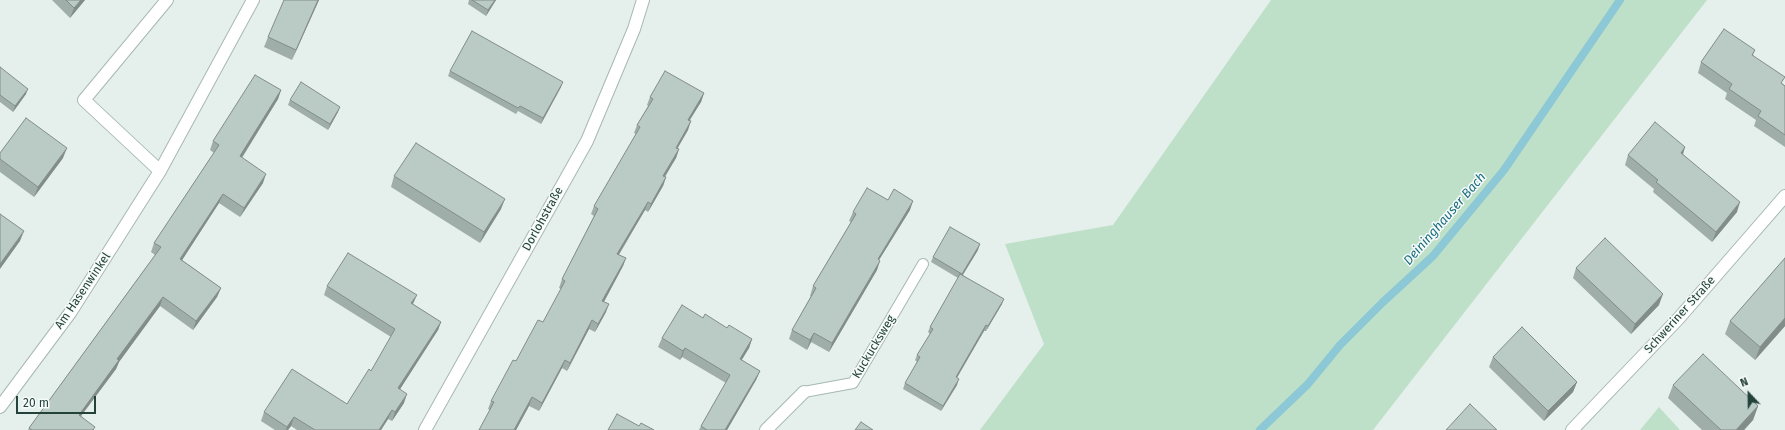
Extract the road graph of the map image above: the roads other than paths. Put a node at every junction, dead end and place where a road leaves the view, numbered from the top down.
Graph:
1 (167, 0) edge
2 (253, 0) edge
3 (643, 0) edge
4 (160, 171) junction
5 (1785, 196) edge
6 (924, 264) dead end
7 (804, 392) joint
8 (0, 407) edge
9 (425, 430) edge
10 (766, 430) edge
11 (1572, 430) edge

1 - 4 street
2 - 4 street, Am Hasenwinkel
3 - 9 street, Dorlohstraße
4 - 8 street, Am Hasenwinkel
5 - 11 street, Schweriner Straße
6 - 7 lane, Kuckucksweg
7 - 10 street, Kuckucksweg

